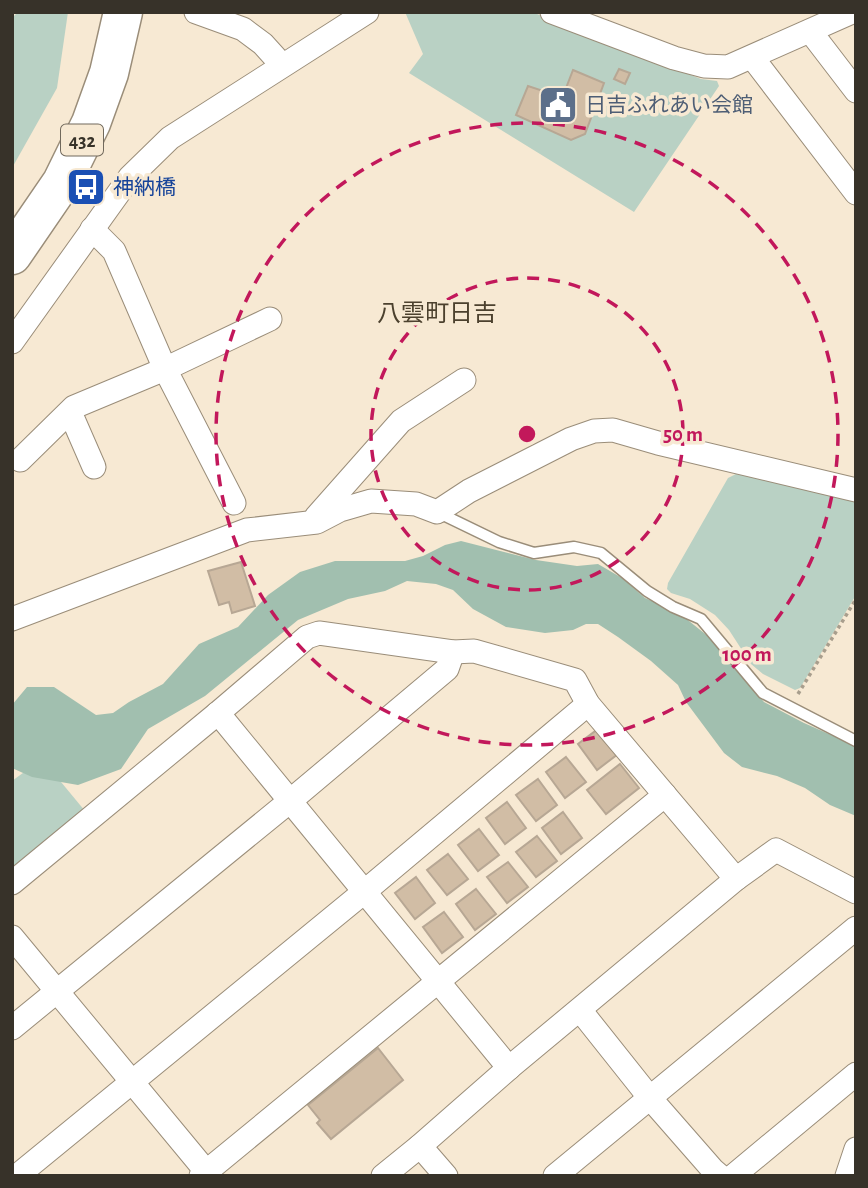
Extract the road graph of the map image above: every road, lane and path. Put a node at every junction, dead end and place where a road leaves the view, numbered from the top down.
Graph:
1 (123, 12) edge
2 (197, 12) edge
3 (367, 12) edge
4 (552, 12) edge
5 (852, 12) edge
6 (810, 31) junction
7 (752, 57) junction
8 (282, 65) junction
9 (856, 90) edge
10 (856, 193) edge
11 (92, 229) junction
12 (12, 255) edge
13 (270, 319) dead end
14 (12, 342) edge
15 (165, 369) junction
16 (464, 380) dead end
17 (70, 412) junction
18 (20, 460) dead end
19 (94, 467) dead end
20 (856, 490) edge
21 (234, 503) dead end
22 (437, 512) junction
23 (311, 523) junction
24 (856, 598) edge
25 (12, 619) edge
26 (453, 652) junction
27 (798, 694) dead end
28 (588, 704) junction
29 (218, 713) junction
30 (856, 741) edge
31 (665, 795) junction
32 (289, 801) junction
33 (736, 879) junction
34 (12, 883) edge
35 (364, 892) junction
36 (856, 892) edge
37 (856, 928) edge
38 (12, 937) edge
39 (439, 981) junction
40 (58, 992) junction
41 (580, 1010) junction
42 (12, 1028) edge
43 (509, 1068) junction
44 (856, 1074) edge
45 (131, 1081) junction
46 (650, 1098) junction
47 (420, 1146) junction
48 (856, 1149) edge
49 (206, 1174) edge
50 (17, 1176) edge
51 (383, 1176) edge
52 (446, 1176) edge
53 (555, 1176) edge
54 (720, 1176) edge
55 (733, 1176) edge
56 (847, 1176) edge

1 - 12 highway, 432
2 - 8 street
3 - 8 street
4 - 7 street
5 - 6 street
6 - 7 street
6 - 9 street
7 - 10 street
8 - 11 street
11 - 14 street
11 - 15 street
13 - 15 street
15 - 17 street
15 - 21 street
16 - 23 street
17 - 18 street
17 - 19 street
20 - 22 street
22 - 23 street
22 - 30 lane
23 - 25 street
24 - 27 path
26 - 28 street
26 - 29 street
26 - 32 street
28 - 31 street
28 - 35 street
29 - 32 street
29 - 34 street
31 - 33 street
31 - 39 street
32 - 35 street
32 - 40 street
33 - 36 street
33 - 41 street
35 - 39 street
35 - 45 street
37 - 46 street
38 - 40 street
39 - 43 street
39 - 49 street
40 - 42 street
40 - 45 street
41 - 43 street
41 - 46 street
43 - 47 street
44 - 55 street
45 - 49 street
45 - 50 street
46 - 53 street
46 - 54 street
47 - 51 street
47 - 52 street
48 - 56 street

